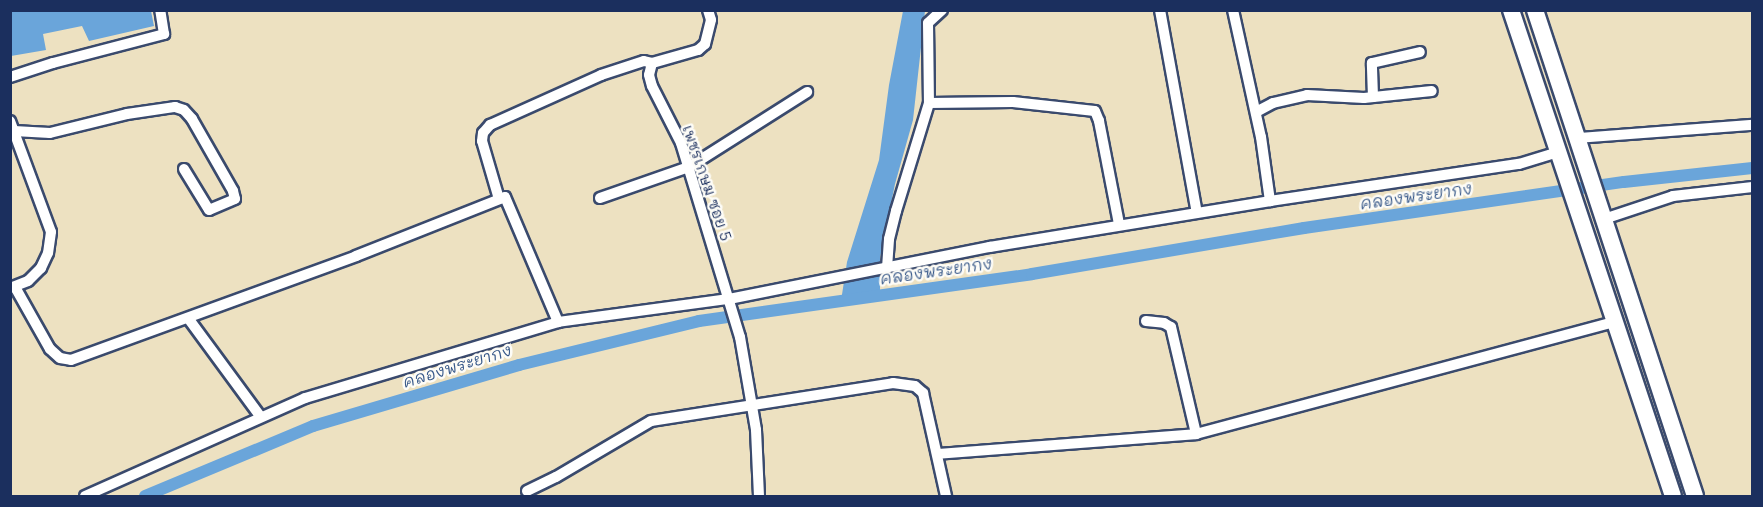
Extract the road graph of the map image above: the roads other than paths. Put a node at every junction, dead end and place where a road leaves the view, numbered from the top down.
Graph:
1 (160, 10) edge
2 (708, 10) edge
3 (942, 10) edge
4 (1160, 10) edge
5 (1233, 10) edge
6 (1511, 10) edge
7 (1535, 10) edge
8 (1420, 52) dead end
9 (652, 63) junction
10 (10, 77) edge
11 (1432, 91) dead end
12 (807, 92) dead end
13 (1373, 97) junction
14 (929, 104) junction
15 (1256, 112) junction
16 (1752, 125) edge
17 (12, 126) edge
18 (1580, 146) junction
19 (1559, 155) junction
20 (688, 167) junction
21 (184, 169) dead end
22 (1752, 187) edge
23 (600, 198) dead end
24 (500, 199) junction
25 (1270, 201) junction
26 (1602, 211) junction
27 (1197, 213) junction
28 (1119, 224) junction
29 (887, 268) junction
30 (13, 288) edge
31 (730, 302) junction
32 (188, 318) junction
33 (1146, 321) dead end
34 (558, 322) junction
35 (1615, 322) junction
36 (751, 404) junction
37 (260, 416) junction
38 (1196, 434) junction
39 (937, 454) junction
40 (527, 491) dead end
41 (85, 496) edge
42 (759, 496) edge
43 (946, 496) edge
44 (1673, 496) edge
45 (1695, 496) edge

1 - 10 street
2 - 9 street
3 - 14 street
4 - 27 street
5 - 15 street
6 - 19 main road
7 - 18 main road
8 - 13 street
9 - 20 street, เพชรเกษม ซอย 5
9 - 24 street
11 - 13 street
12 - 20 street
13 - 15 street
14 - 28 street
14 - 29 street
15 - 25 street
16 - 18 street
17 - 21 street
17 - 30 street
18 - 26 main road
19 - 25 street
19 - 35 main road
20 - 23 street
20 - 31 street, เพชรเกษม ซอย 5
22 - 26 street
24 - 32 street
24 - 34 street
25 - 27 street
26 - 45 main road
27 - 28 street
28 - 29 street
29 - 31 street
30 - 32 street
31 - 34 street
31 - 36 street, เพชรเกษม ซอย 5
32 - 37 street
33 - 38 street
34 - 37 street
35 - 38 street
35 - 44 main road
36 - 39 street
36 - 40 street
36 - 42 street, เพชรเกษม ซอย 5
37 - 41 street
38 - 39 street
39 - 43 street

